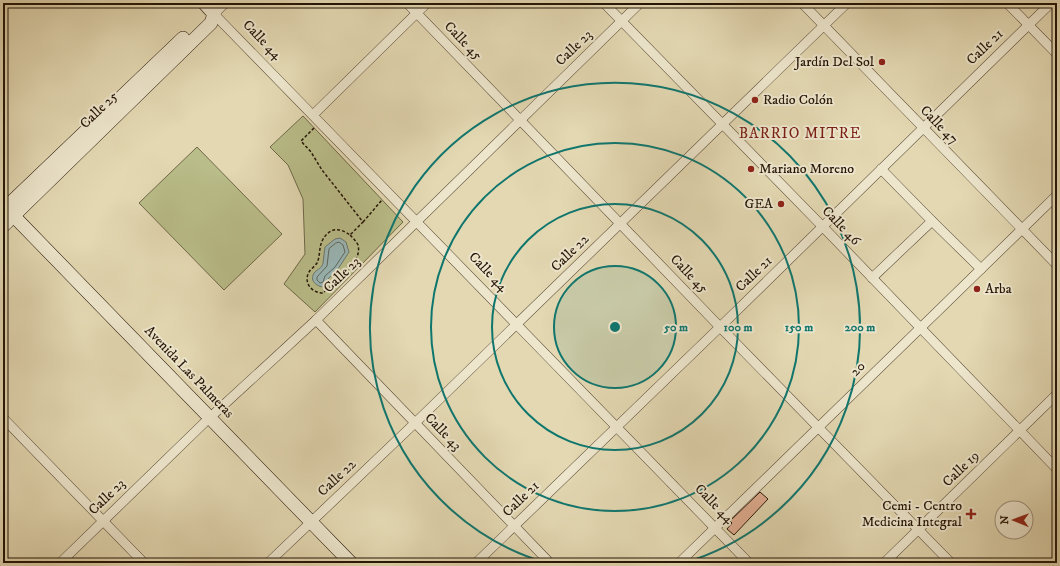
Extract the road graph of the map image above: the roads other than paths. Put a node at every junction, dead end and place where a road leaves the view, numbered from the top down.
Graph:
1 (204, 3) edge
2 (225, 3) edge
3 (407, 3) edge
4 (427, 3) edge
5 (604, 3) edge
6 (640, 3) edge
7 (802, 3) edge
8 (846, 3) edge
9 (1007, 3) edge
10 (1051, 3) edge
11 (416, 13) junction
12 (214, 14) junction
13 (622, 21) junction
14 (1028, 25) junction
15 (823, 26) junction
16 (1057, 54) edge
17 (313, 115) junction
18 (520, 120) junction
19 (722, 124) junction
20 (922, 128) junction
21 (881, 169) junction
22 (1057, 195) edge
23 (6, 214) edge
24 (416, 221) junction
25 (932, 221) junction
26 (620, 223) junction
27 (823, 226) junction
28 (1022, 229) junction
29 (1057, 265) edge
30 (981, 269) junction
31 (872, 278) junction
32 (316, 320) junction
33 (517, 324) junction
34 (720, 327) junction
35 (920, 328) junction
36 (1057, 394) edge
37 (3, 418) edge
38 (207, 420) junction
39 (415, 423) junction
40 (616, 426) junction
41 (819, 427) junction
42 (1020, 430) junction
43 (1057, 469) edge
44 (102, 521) junction
45 (308, 524) junction
46 (514, 526) junction
47 (715, 528) junction
48 (918, 529) junction
49 (60, 563) edge
50 (144, 563) edge
51 (268, 563) edge
52 (341, 563) edge
53 (351, 563) edge
54 (476, 563) edge
55 (550, 563) edge
56 (679, 563) edge
57 (749, 563) edge
58 (884, 563) edge
59 (951, 563) edge

1 - 12 main road, Calle 44
2 - 12 street, Calle 25
3 - 11 street, Calle 45
4 - 11 street
5 - 13 street, Calle 46
6 - 13 street, Calle 23
7 - 15 street, Calle 47
8 - 15 street, Calle 22
9 - 14 street
10 - 14 street, Calle 21
11 - 17 street
11 - 18 street, Calle 45
12 - 17 street, Calle 44
12 - 23 main road, Calle 25
13 - 18 street, Calle 23
13 - 19 street, Calle 46
14 - 16 street
14 - 20 street, Calle 21
15 - 19 street, Calle 22
15 - 20 street, Calle 47
17 - 24 street, Calle 44
18 - 24 street, Calle 23
18 - 26 street, Calle 45
19 - 26 street, Calle 22
19 - 27 street, Calle 46
20 - 21 street, Calle 21
20 - 28 street, Calle 47
21 - 25 street
21 - 27 street, Calle 21
22 - 28 street, 20
23 - 38 main road, Avenida Las Palmeras
24 - 32 street, Calle 23
24 - 33 street, Calle 44
25 - 30 street
25 - 31 street
26 - 33 street, Calle 22
26 - 34 street, Calle 45
27 - 31 street, Calle 46
27 - 34 street, Calle 21
28 - 29 street, Calle 47
28 - 30 street, 20
30 - 35 street, 20
31 - 35 street, Calle 46
32 - 38 street, Calle 23
32 - 39 street, Calle 43
33 - 39 street, Calle 22
33 - 40 street, Calle 44
34 - 40 street, Calle 21
34 - 41 street, Calle 45
35 - 41 street, 20
35 - 42 street, Calle 46
36 - 42 street, Calle 19
37 - 44 street
38 - 44 street, Calle 23
38 - 45 main road, Avenida Las Palmeras
39 - 45 street, Calle 22
39 - 46 street, Calle 43
40 - 46 street, Calle 21
40 - 47 street, Calle 44
41 - 47 street, 20
41 - 48 street, Calle 45
42 - 43 street, Calle 46
42 - 48 street, Calle 19
44 - 49 street, Calle 23
44 - 50 street
45 - 51 street, Calle 22
45 - 52 main road, Avenida Las Palmeras
45 - 53 main road, Avenida Las Palmeras
46 - 54 street, Calle 21
46 - 55 street, Calle 43
47 - 56 street, 20
47 - 57 street, Calle 44
48 - 58 street, Calle 19
48 - 59 street, Calle 45

